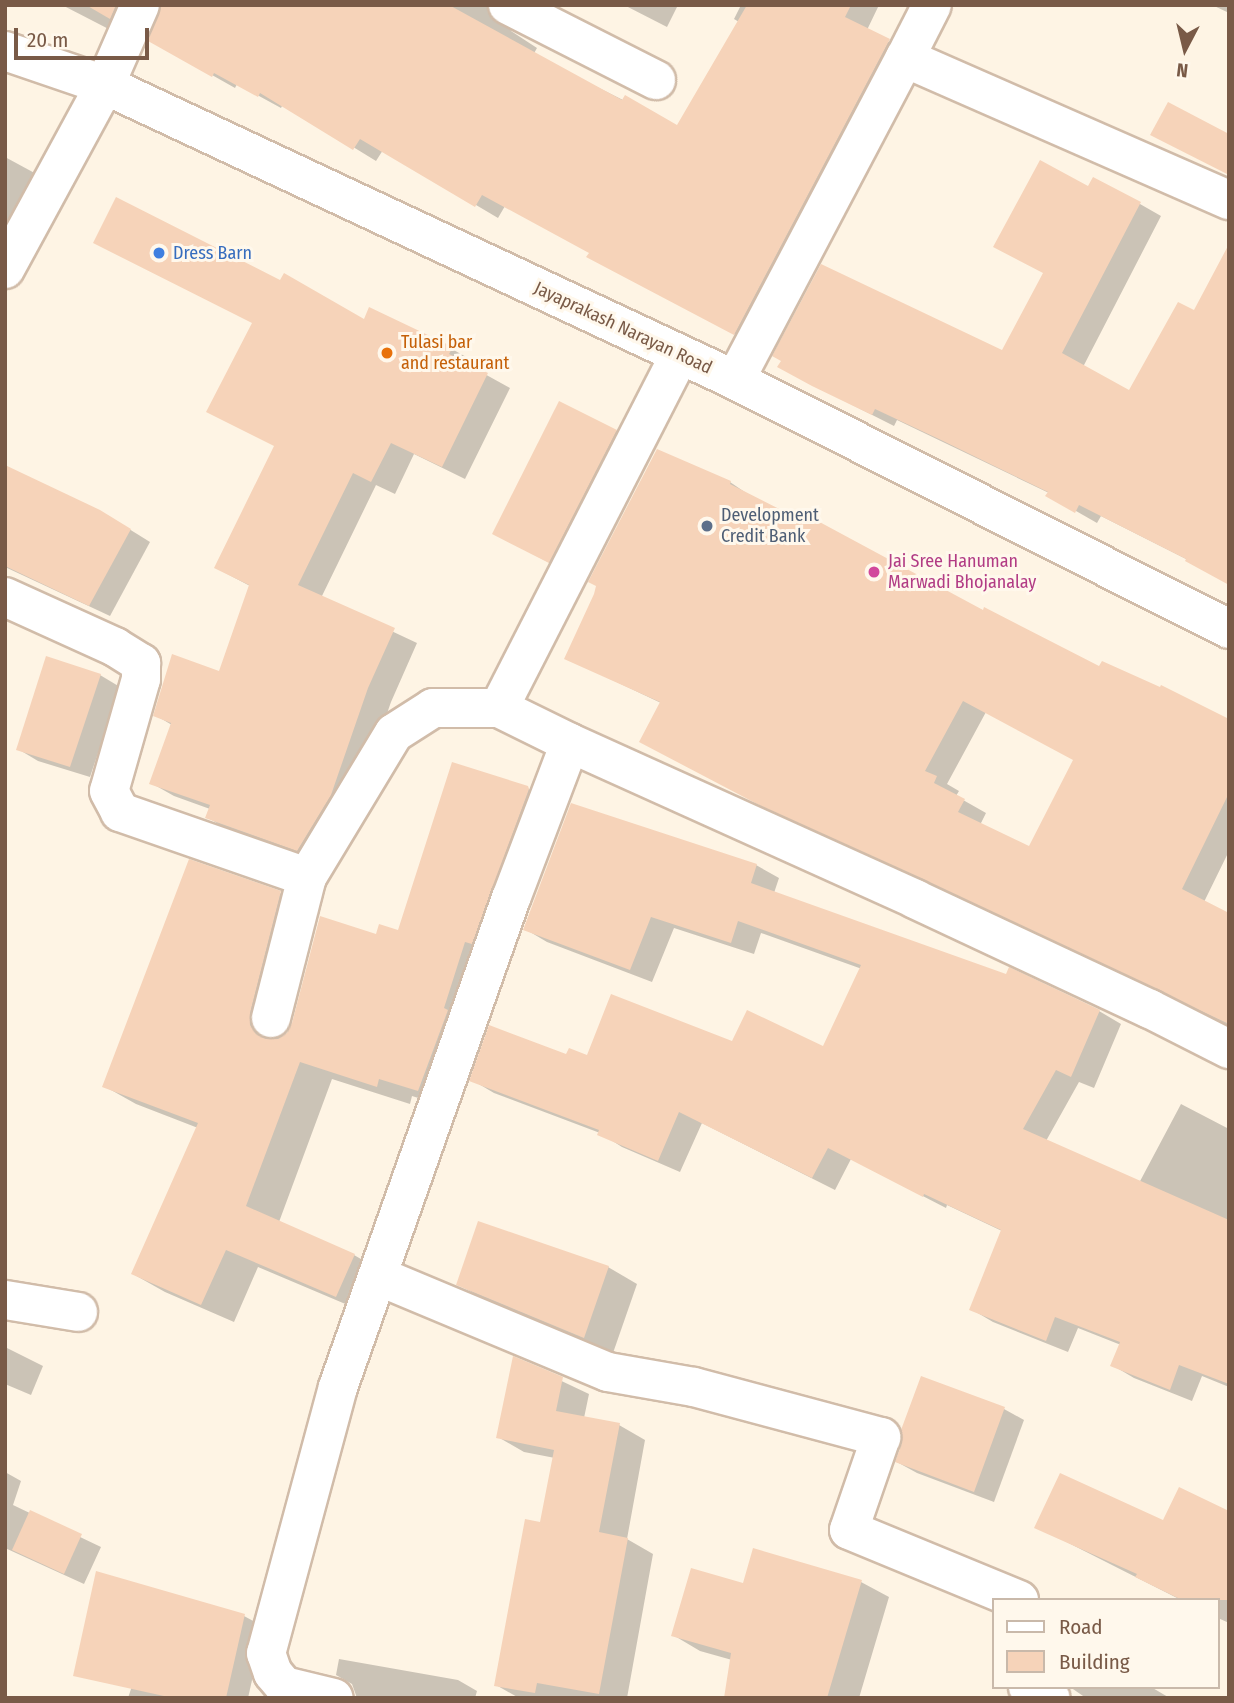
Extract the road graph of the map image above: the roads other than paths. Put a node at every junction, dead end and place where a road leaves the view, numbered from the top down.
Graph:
1 (140, 5) edge
2 (508, 5) edge
3 (932, 5) edge
4 (552, 15) edge
5 (5, 51) edge
6 (905, 58) junction
7 (656, 80) dead end
8 (105, 85) junction
9 (1229, 200) edge
10 (5, 269) edge
11 (680, 355) junction
12 (735, 380) junction
13 (5, 597) edge
14 (1229, 629) edge
15 (499, 708) junction
16 (570, 743) junction
17 (307, 877) junction
18 (271, 1018) dead end
19 (1229, 1049) edge
20 (378, 1276) junction
21 (5, 1300) edge
22 (78, 1312) dead end
23 (1014, 1598) edge
24 (1032, 1689) edge
25 (334, 1698) edge
26 (1051, 1698) edge

1 - 8 street
2 - 4 street
3 - 6 street
4 - 7 street
5 - 8 street, Jayaprakash Narayan Road
6 - 9 street
6 - 12 street
8 - 10 street
8 - 11 street, Jayaprakash Narayan Road
11 - 12 street, Jayaprakash Narayan Road
11 - 15 street
12 - 14 street, Jayaprakash Narayan Road
13 - 17 street
15 - 16 street
15 - 17 street
16 - 19 street
16 - 20 street
17 - 18 street
20 - 23 street
20 - 25 street
21 - 22 street
24 - 26 street

